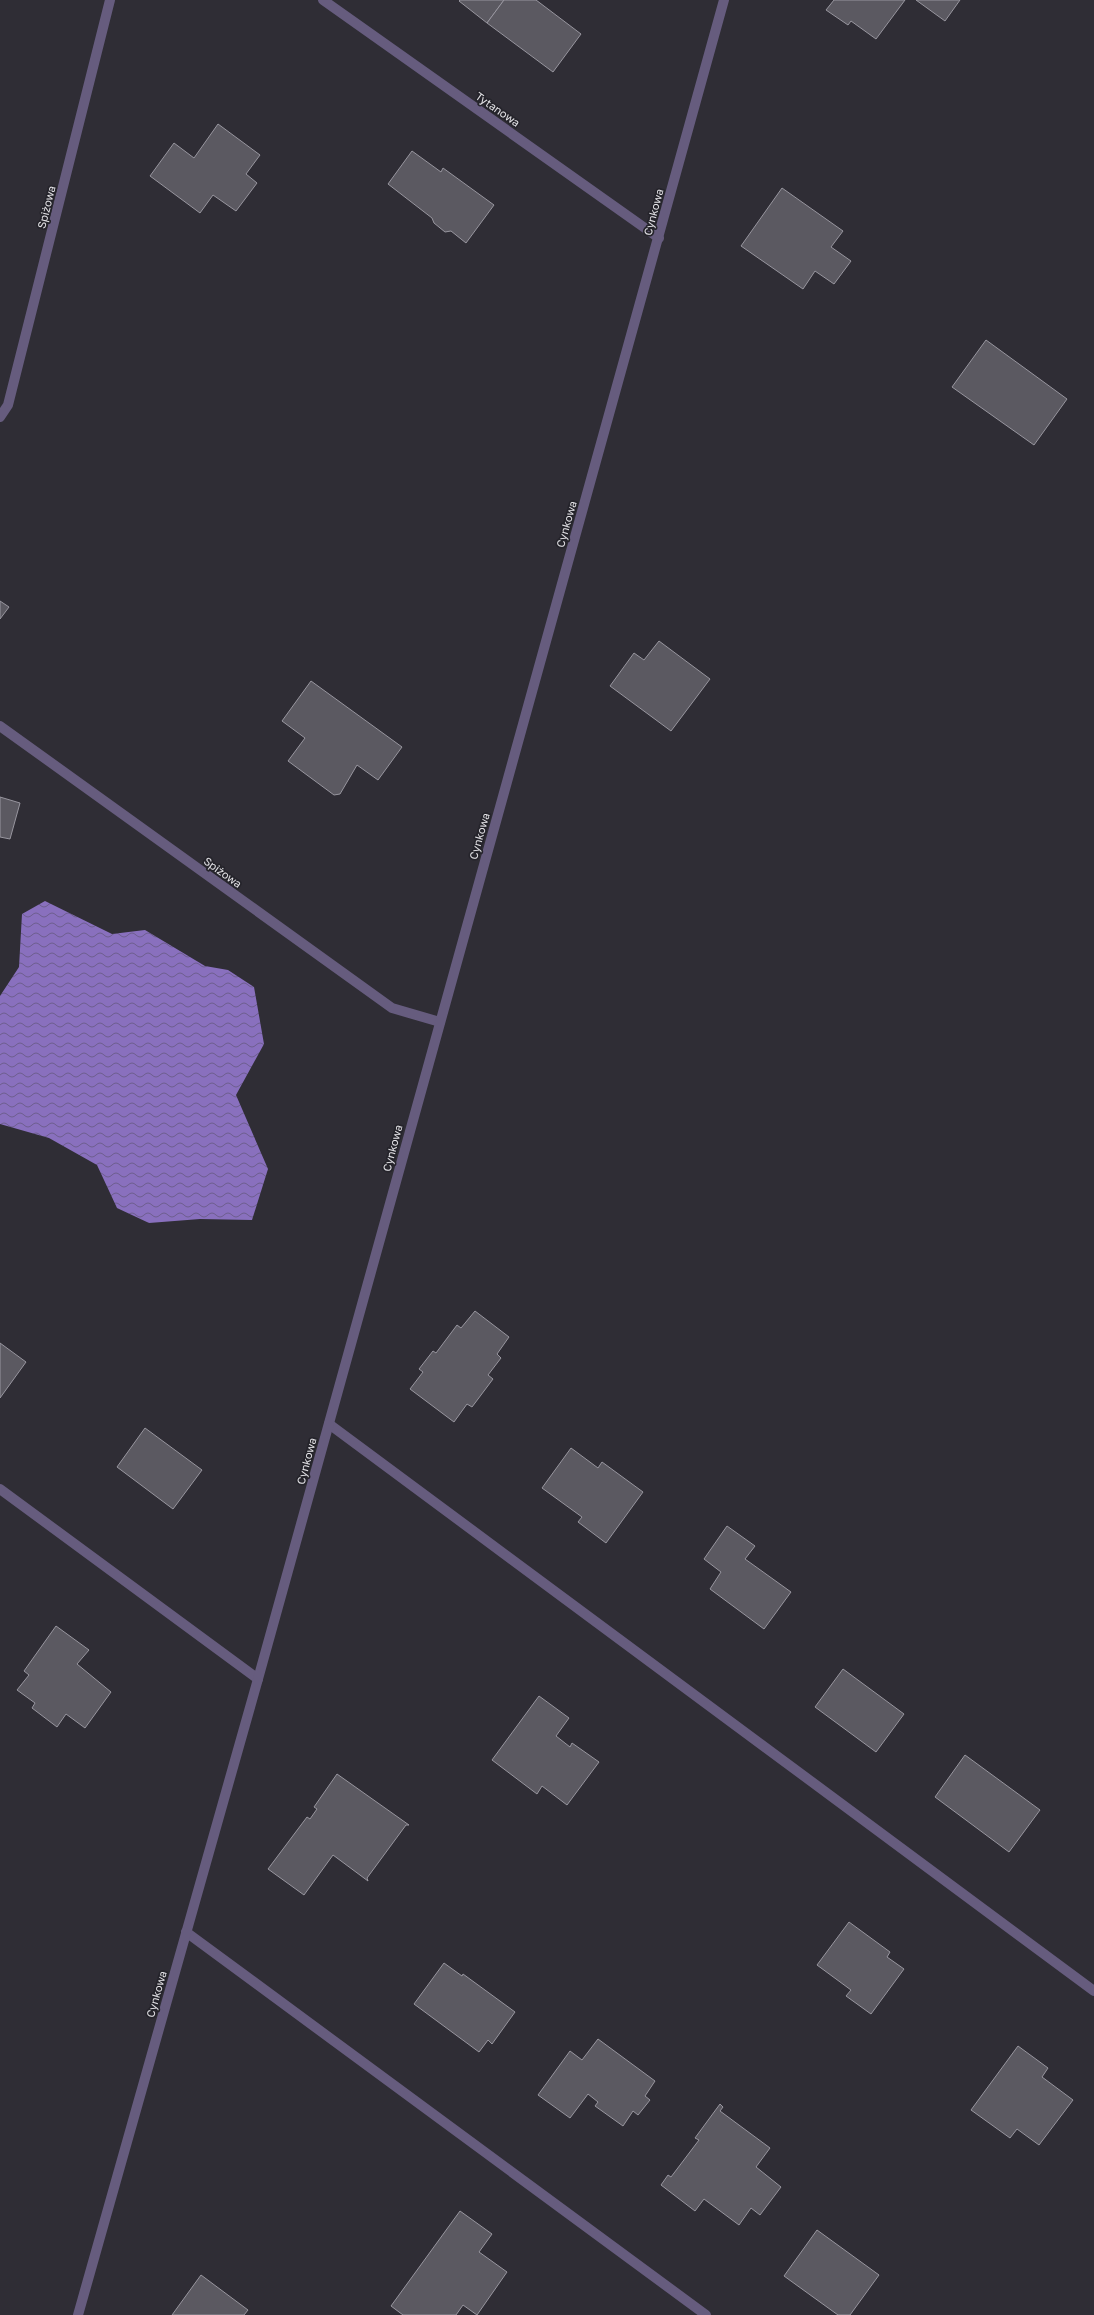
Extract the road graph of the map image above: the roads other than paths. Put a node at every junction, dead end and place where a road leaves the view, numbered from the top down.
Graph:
1 (110, 0) edge
2 (322, 0) edge
3 (724, 0) edge
4 (659, 238) junction
5 (0, 417) edge
6 (0, 726) edge
7 (440, 1022) junction
8 (329, 1424) junction
9 (0, 1489) edge
10 (258, 1679) junction
11 (186, 1932) junction
12 (1094, 1991) edge
13 (78, 2315) edge
14 (706, 2315) edge

1 - 5 street, Spiżowa
2 - 4 street, Tytanowa
3 - 4 street, Cynkowa
4 - 7 street, Cynkowa
6 - 7 street, Spiżowa
7 - 8 street, Cynkowa
8 - 10 street, Cynkowa
8 - 12 street
9 - 10 street
10 - 11 street, Cynkowa
11 - 13 street, Cynkowa
11 - 14 street

